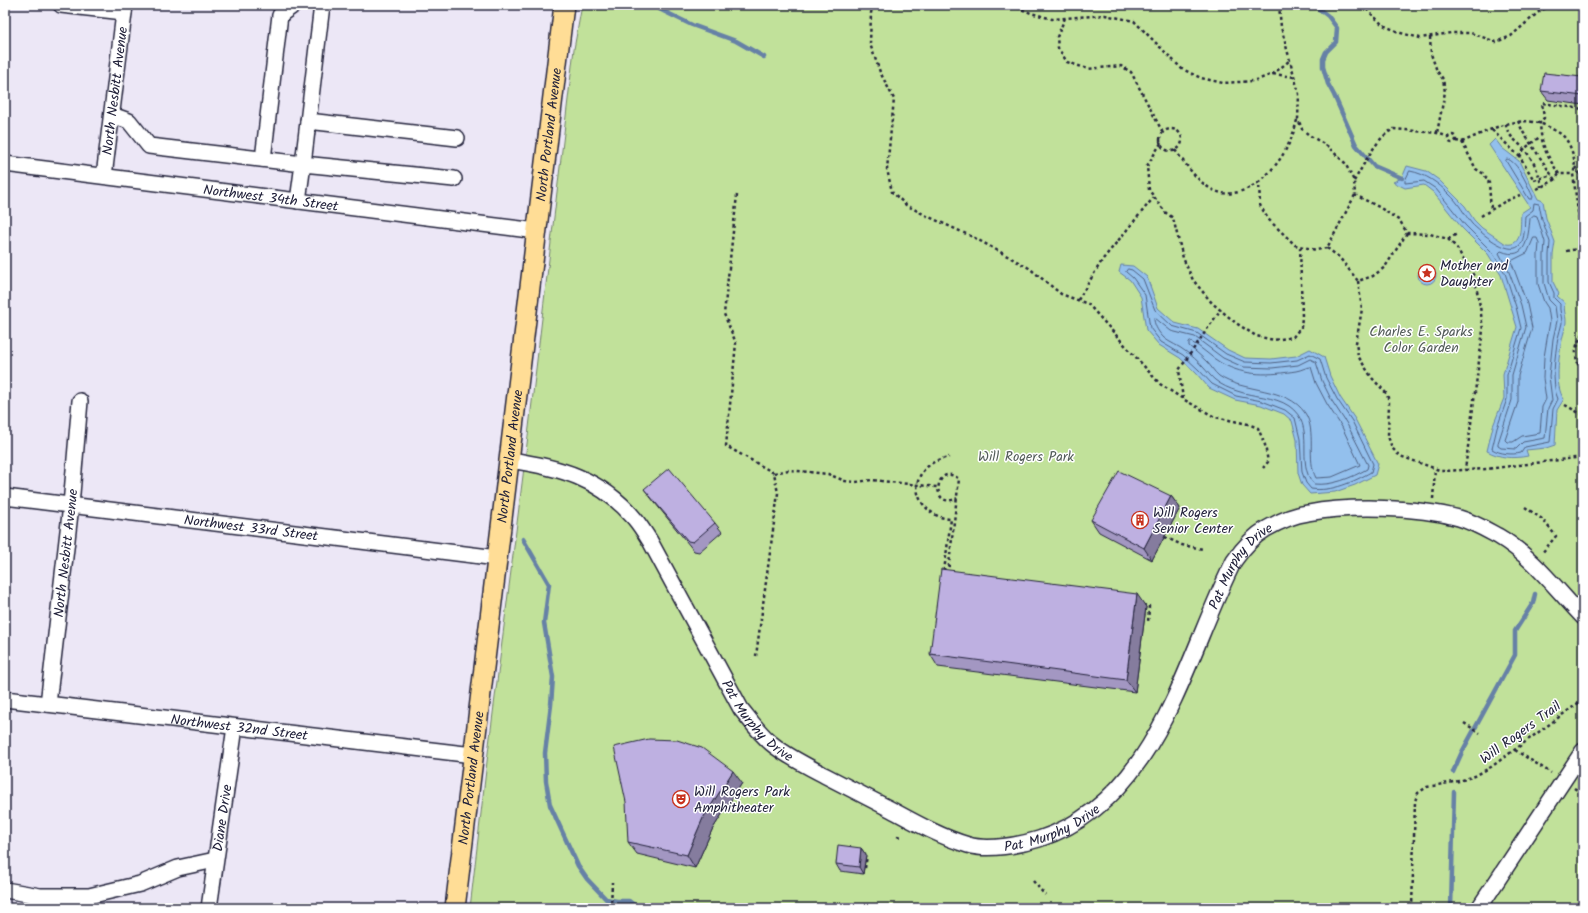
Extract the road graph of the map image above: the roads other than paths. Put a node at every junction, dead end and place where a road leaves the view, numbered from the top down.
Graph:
1 (61, 5) edge
2 (294, 5) edge
3 (322, 5) edge
4 (564, 5) edge
5 (124, 9) edge
6 (112, 115) junction
7 (308, 121) junction
8 (457, 138) dead end
9 (263, 159) junction
10 (5, 164) edge
11 (303, 164) junction
12 (104, 176) junction
13 (454, 179) dead end
14 (298, 201) junction
15 (537, 231) junction
16 (80, 401) dead end
17 (509, 460) junction
18 (5, 497) edge
19 (71, 505) junction
20 (497, 558) junction
21 (1583, 617) edge
22 (5, 699) edge
23 (48, 704) junction
24 (235, 727) junction
25 (1583, 751) edge
26 (473, 755) junction
27 (215, 860) junction
28 (5, 890) edge
29 (1483, 902) edge
30 (208, 908) edge
31 (455, 908) edge

1 - 5 street
2 - 9 street
3 - 7 street
4 - 15 main road, North Portland Avenue
5 - 6 street, North Nesbitt Avenue
6 - 9 street
6 - 12 street, North Nesbitt Avenue
7 - 8 street
7 - 11 street
9 - 11 street
10 - 12 street, Northwest 34th Street
11 - 13 street
11 - 14 street
12 - 14 street, Northwest 34th Street
14 - 15 street, Northwest 34th Street
15 - 17 main road, North Portland Avenue
16 - 19 street, North Nesbitt Avenue
17 - 20 main road, North Portland Avenue
17 - 21 street, Pat Murphy Drive
18 - 19 street, Northwest 33rd Street
19 - 20 street, Northwest 33rd Street
19 - 23 street, North Nesbitt Avenue
20 - 26 main road, North Portland Avenue
22 - 23 street, Northwest 32nd Street
23 - 24 street, Northwest 32nd Street
24 - 26 street, Northwest 32nd Street
24 - 27 street, Diane Drive
25 - 29 street
26 - 31 main road, North Portland Avenue
27 - 28 street
27 - 30 street, Diane Drive

